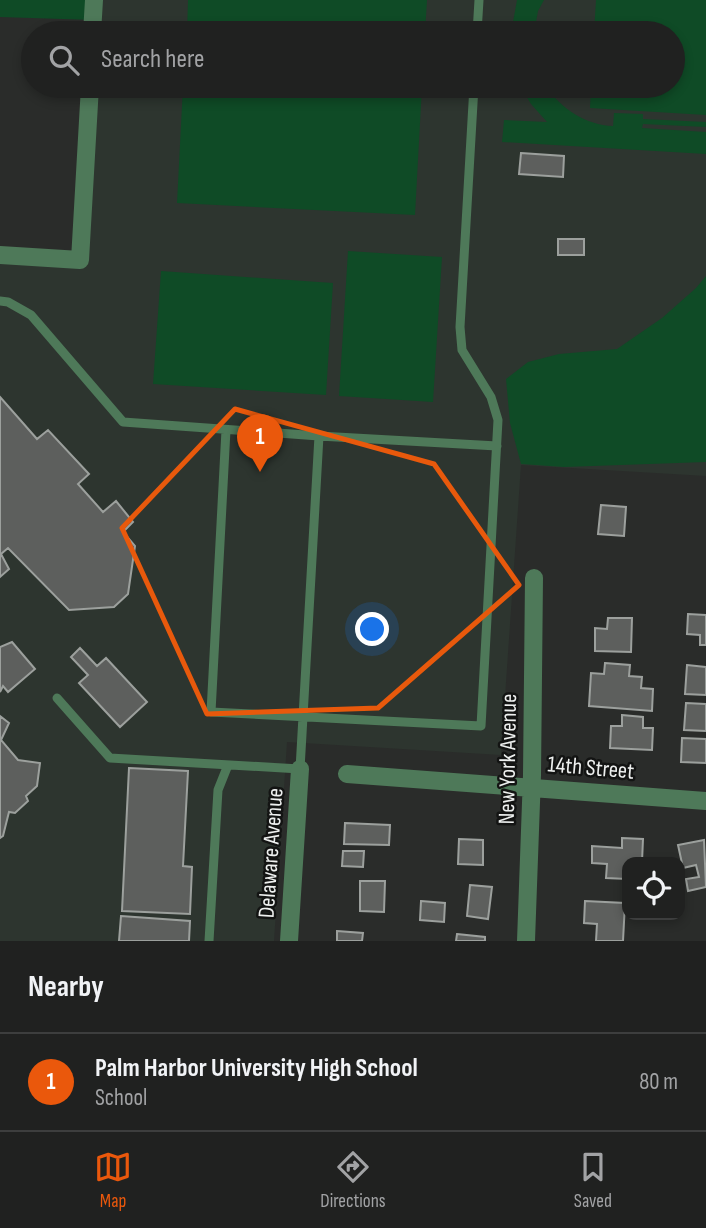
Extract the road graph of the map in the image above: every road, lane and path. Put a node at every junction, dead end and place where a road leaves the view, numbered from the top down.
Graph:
1 (94, 0) edge
2 (479, 0) edge
3 (93, 21) edge
4 (478, 21) edge
5 (88, 98) edge
6 (473, 98) edge
7 (0, 255) edge
8 (0, 301) edge
9 (226, 430) junction
10 (319, 436) junction
11 (497, 446) junction
12 (534, 578) dead end
13 (57, 698) dead end
14 (303, 715) junction
15 (228, 765) junction
16 (300, 769) junction
17 (347, 774) dead end
18 (531, 787) junction
19 (706, 801) edge
20 (209, 941) edge
21 (289, 941) edge
22 (526, 941) edge

1 - 3 street
2 - 4 lane
5 - 7 street
6 - 11 lane
8 - 9 lane
9 - 10 lane
9 - 14 lane
10 - 11 lane
10 - 14 lane
11 - 14 lane
12 - 18 street, New York Avenue
13 - 15 lane
14 - 16 lane
15 - 16 lane
15 - 20 lane
16 - 21 street, Delaware Avenue
17 - 18 street, 14th Street
18 - 19 street, 14th Street
18 - 22 street, New York Avenue

